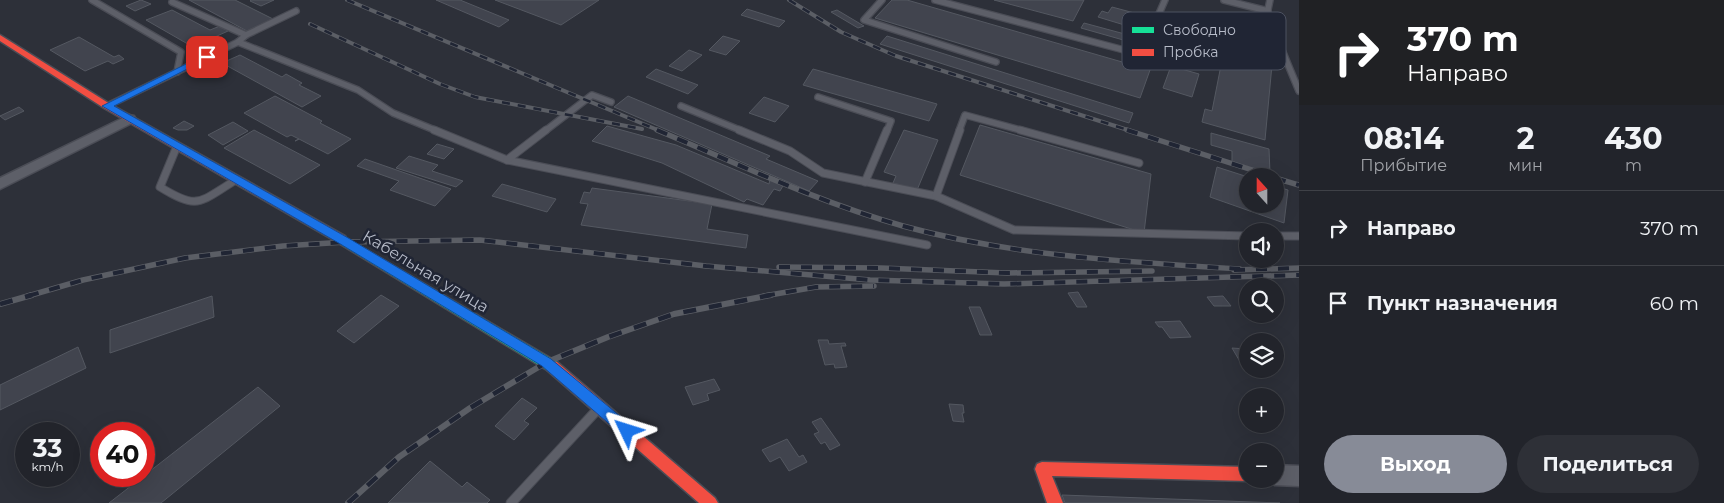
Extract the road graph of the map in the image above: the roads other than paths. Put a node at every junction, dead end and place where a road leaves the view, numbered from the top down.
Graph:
1 (92, 0) edge
2 (882, 0) edge
3 (935, 0) edge
4 (1164, 0) edge
5 (1224, 0) edge
6 (1270, 0) edge
7 (172, 2) dead end
8 (296, 11) dead end
9 (1268, 11) joint
10 (1159, 12) edge
11 (246, 35) junction
12 (0, 37) edge
13 (238, 42) junction
14 (1122, 49) edge
15 (1286, 60) edge
16 (996, 62) dead end
17 (177, 72) junction
18 (1299, 91) edge
19 (818, 97) dead end
20 (611, 102) dead end
21 (107, 106) junction
22 (681, 106) dead end
23 (129, 119) junction
24 (177, 146) junction
25 (507, 160) junction
26 (1139, 163) dead end
27 (236, 180) junction
28 (865, 182) junction
29 (0, 184) edge
30 (936, 196) junction
31 (1239, 236) edge
32 (1284, 236) edge
33 (1299, 236) edge
34 (927, 245) dead end
35 (600, 407) junction
36 (1239, 474) edge
37 (1284, 475) edge
38 (1299, 476) edge
39 (511, 503) edge
40 (710, 503) edge
41 (1055, 503) edge

1 - 17 lane
2 - 16 lane
3 - 14 lane
4 - 10 lane
5 - 9 lane
6 - 9 lane
7 - 11 lane
8 - 11 lane
11 - 13 lane
12 - 21 street, Кабельная улица
13 - 17 lane
13 - 25 lane
15 - 18 lane
17 - 21 lane
19 - 28 lane
20 - 25 lane
21 - 23 street, Кабельная улица
22 - 28 lane
23 - 24 street, Кабельная улица
23 - 29 street
24 - 27 street, Кабельная улица
24 - 27 lane
25 - 34 lane
26 - 30 lane
27 - 35 street, Кабельная улица
28 - 30 lane
30 - 31 lane
32 - 33 lane
35 - 39 lane
35 - 40 street, Кабельная улица
36 - 41 street
37 - 38 street

